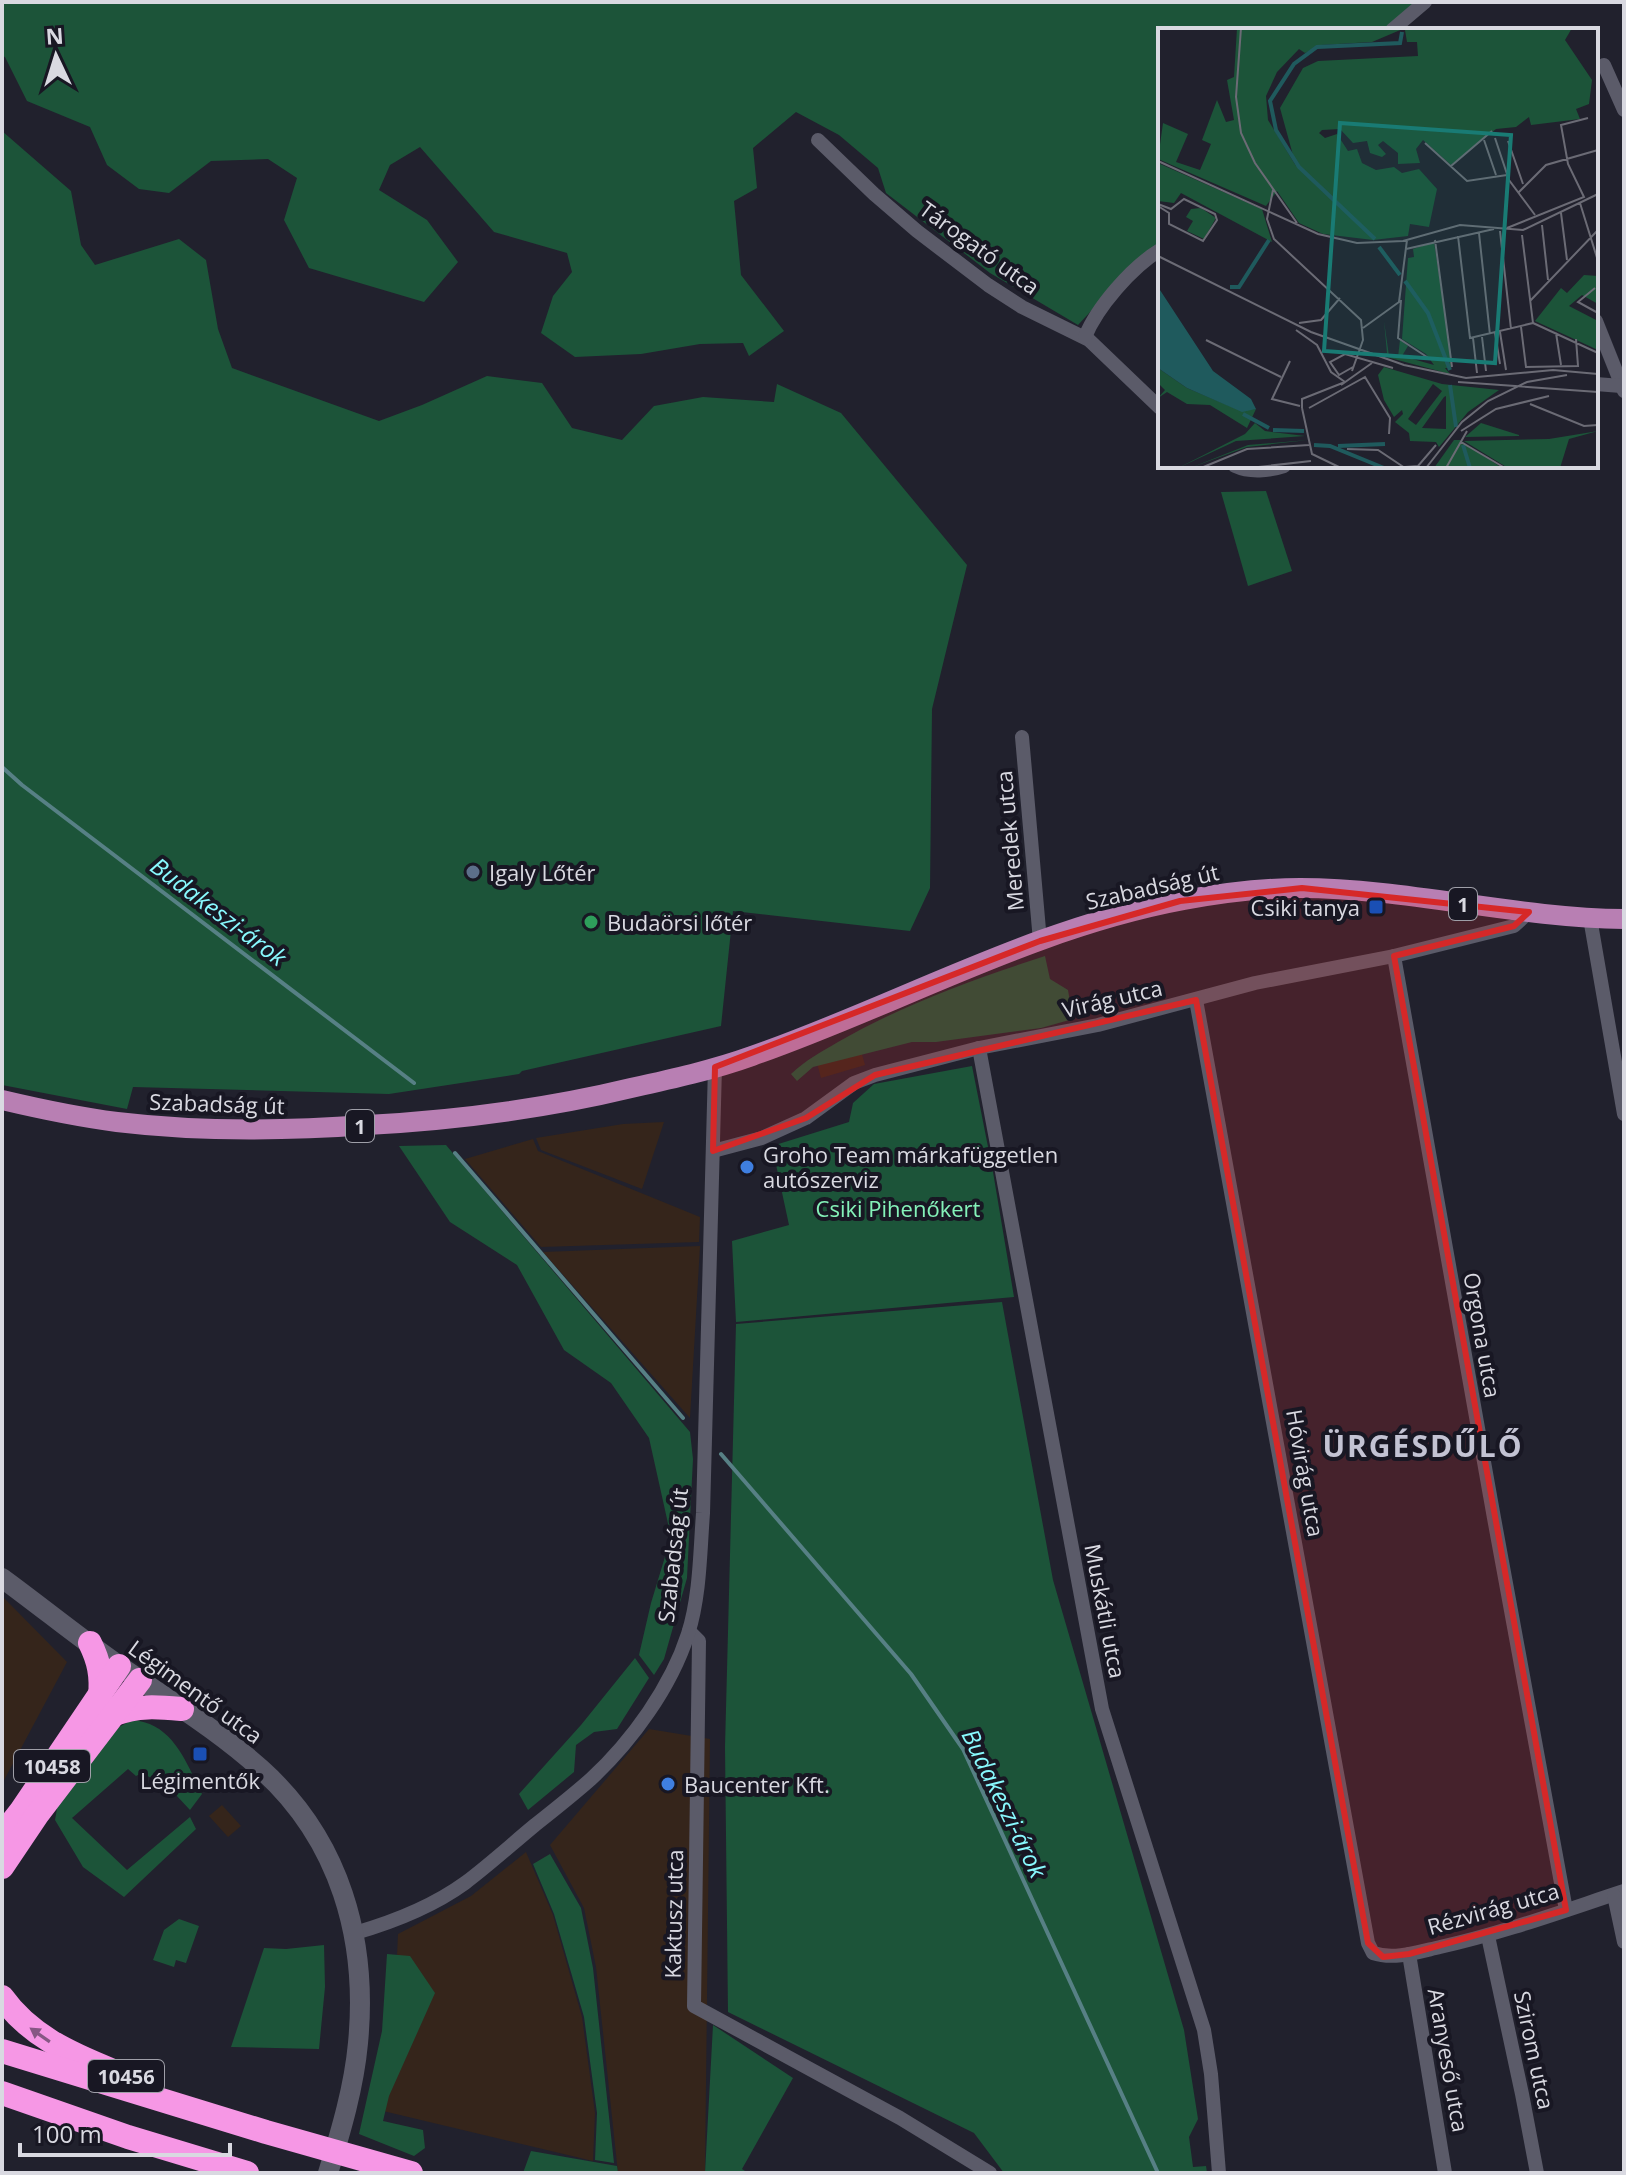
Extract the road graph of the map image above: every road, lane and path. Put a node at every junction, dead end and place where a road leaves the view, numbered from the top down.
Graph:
1 (1425, 2) edge
2 (1394, 28) edge
3 (1604, 65) dead end
4 (1624, 110) edge
5 (818, 140) dead end
6 (1158, 251) edge
7 (1598, 326) edge
8 (1085, 337) junction
9 (1598, 384) edge
10 (1623, 388) edge
11 (1158, 406) edge
12 (1240, 468) edge
13 (1277, 468) edge
14 (1022, 737) dead end
15 (1529, 912) junction
16 (1622, 915) edge
17 (1590, 918) junction
18 (1040, 941) junction
19 (1394, 956) junction
20 (1196, 1000) junction
21 (979, 1048) junction
22 (715, 1067) junction
23 (2, 1100) edge
24 (1624, 1114) edge
25 (713, 1151) junction
26 (2, 1578) edge
27 (689, 1631) junction
28 (90, 1643) junction
29 (119, 1666) junction
30 (140, 1680) junction
31 (107, 1706) junction
32 (182, 1709) junction
33 (2, 1835) edge
34 (2, 1867) edge
35 (1619, 1893) edge
36 (1566, 1910) junction
37 (355, 1933) junction
38 (1488, 1936) junction
39 (1624, 1942) edge
40 (1373, 1953) joint
41 (1409, 1954) junction
42 (2, 1997) edge
43 (2, 2051) edge
44 (2, 2093) edge
45 (266, 2132) junction
46 (247, 2173) edge
47 (328, 2173) edge
48 (411, 2173) edge
49 (990, 2173) edge
50 (1219, 2173) edge
51 (1445, 2173) edge
52 (1537, 2173) edge

1 - 2 street
3 - 4 street
5 - 8 street, Tárogató utca
6 - 8 street
7 - 10 street
8 - 11 street, Tárogató utca
9 - 10 street
12 - 13 street
14 - 18 street, Meredek utca
15 - 17 main road, Szabadság út / 1
15 - 18 main road, Szabadság út / 1
15 - 19 street, Virág utca
16 - 17 main road, Szabadság út / 1
17 - 24 street
18 - 22 main road, Szabadság út / 1
19 - 20 street, Virág utca
19 - 36 street, Orgona utca
20 - 21 street, Virág utca
20 - 40 street, Hóvirág utca
21 - 25 street, Virág utca
21 - 50 street, Muskátli utca
22 - 23 main road, Szabadság út / 1
22 - 25 street, Szabadság út
25 - 27 street, Szabadság út
26 - 28 main road, Légimentő utca
27 - 37 street, Szabadság út
27 - 49 street, Kaktusz utca
28 - 29 main road, Légimentő utca
28 - 31 highway
29 - 30 main road, Légimentő utca
29 - 31 highway, 10458
30 - 31 highway
30 - 32 main road, Légimentő utca
31 - 32 highway
31 - 33 highway, 10458
31 - 34 highway
32 - 37 main road, Légimentő utca
35 - 36 street, Rézvirág utca
35 - 39 street
36 - 38 street, Rézvirág utca
37 - 47 main road, Légimentő utca
38 - 41 street, Rézvirág utca
38 - 52 street, Szirom utca
40 - 41 street, Rézvirág utca
41 - 51 street, Aranyeső utca
45 -> 42 highway, 10456
43 - 45 highway
44 - 46 highway
45 - 48 highway

